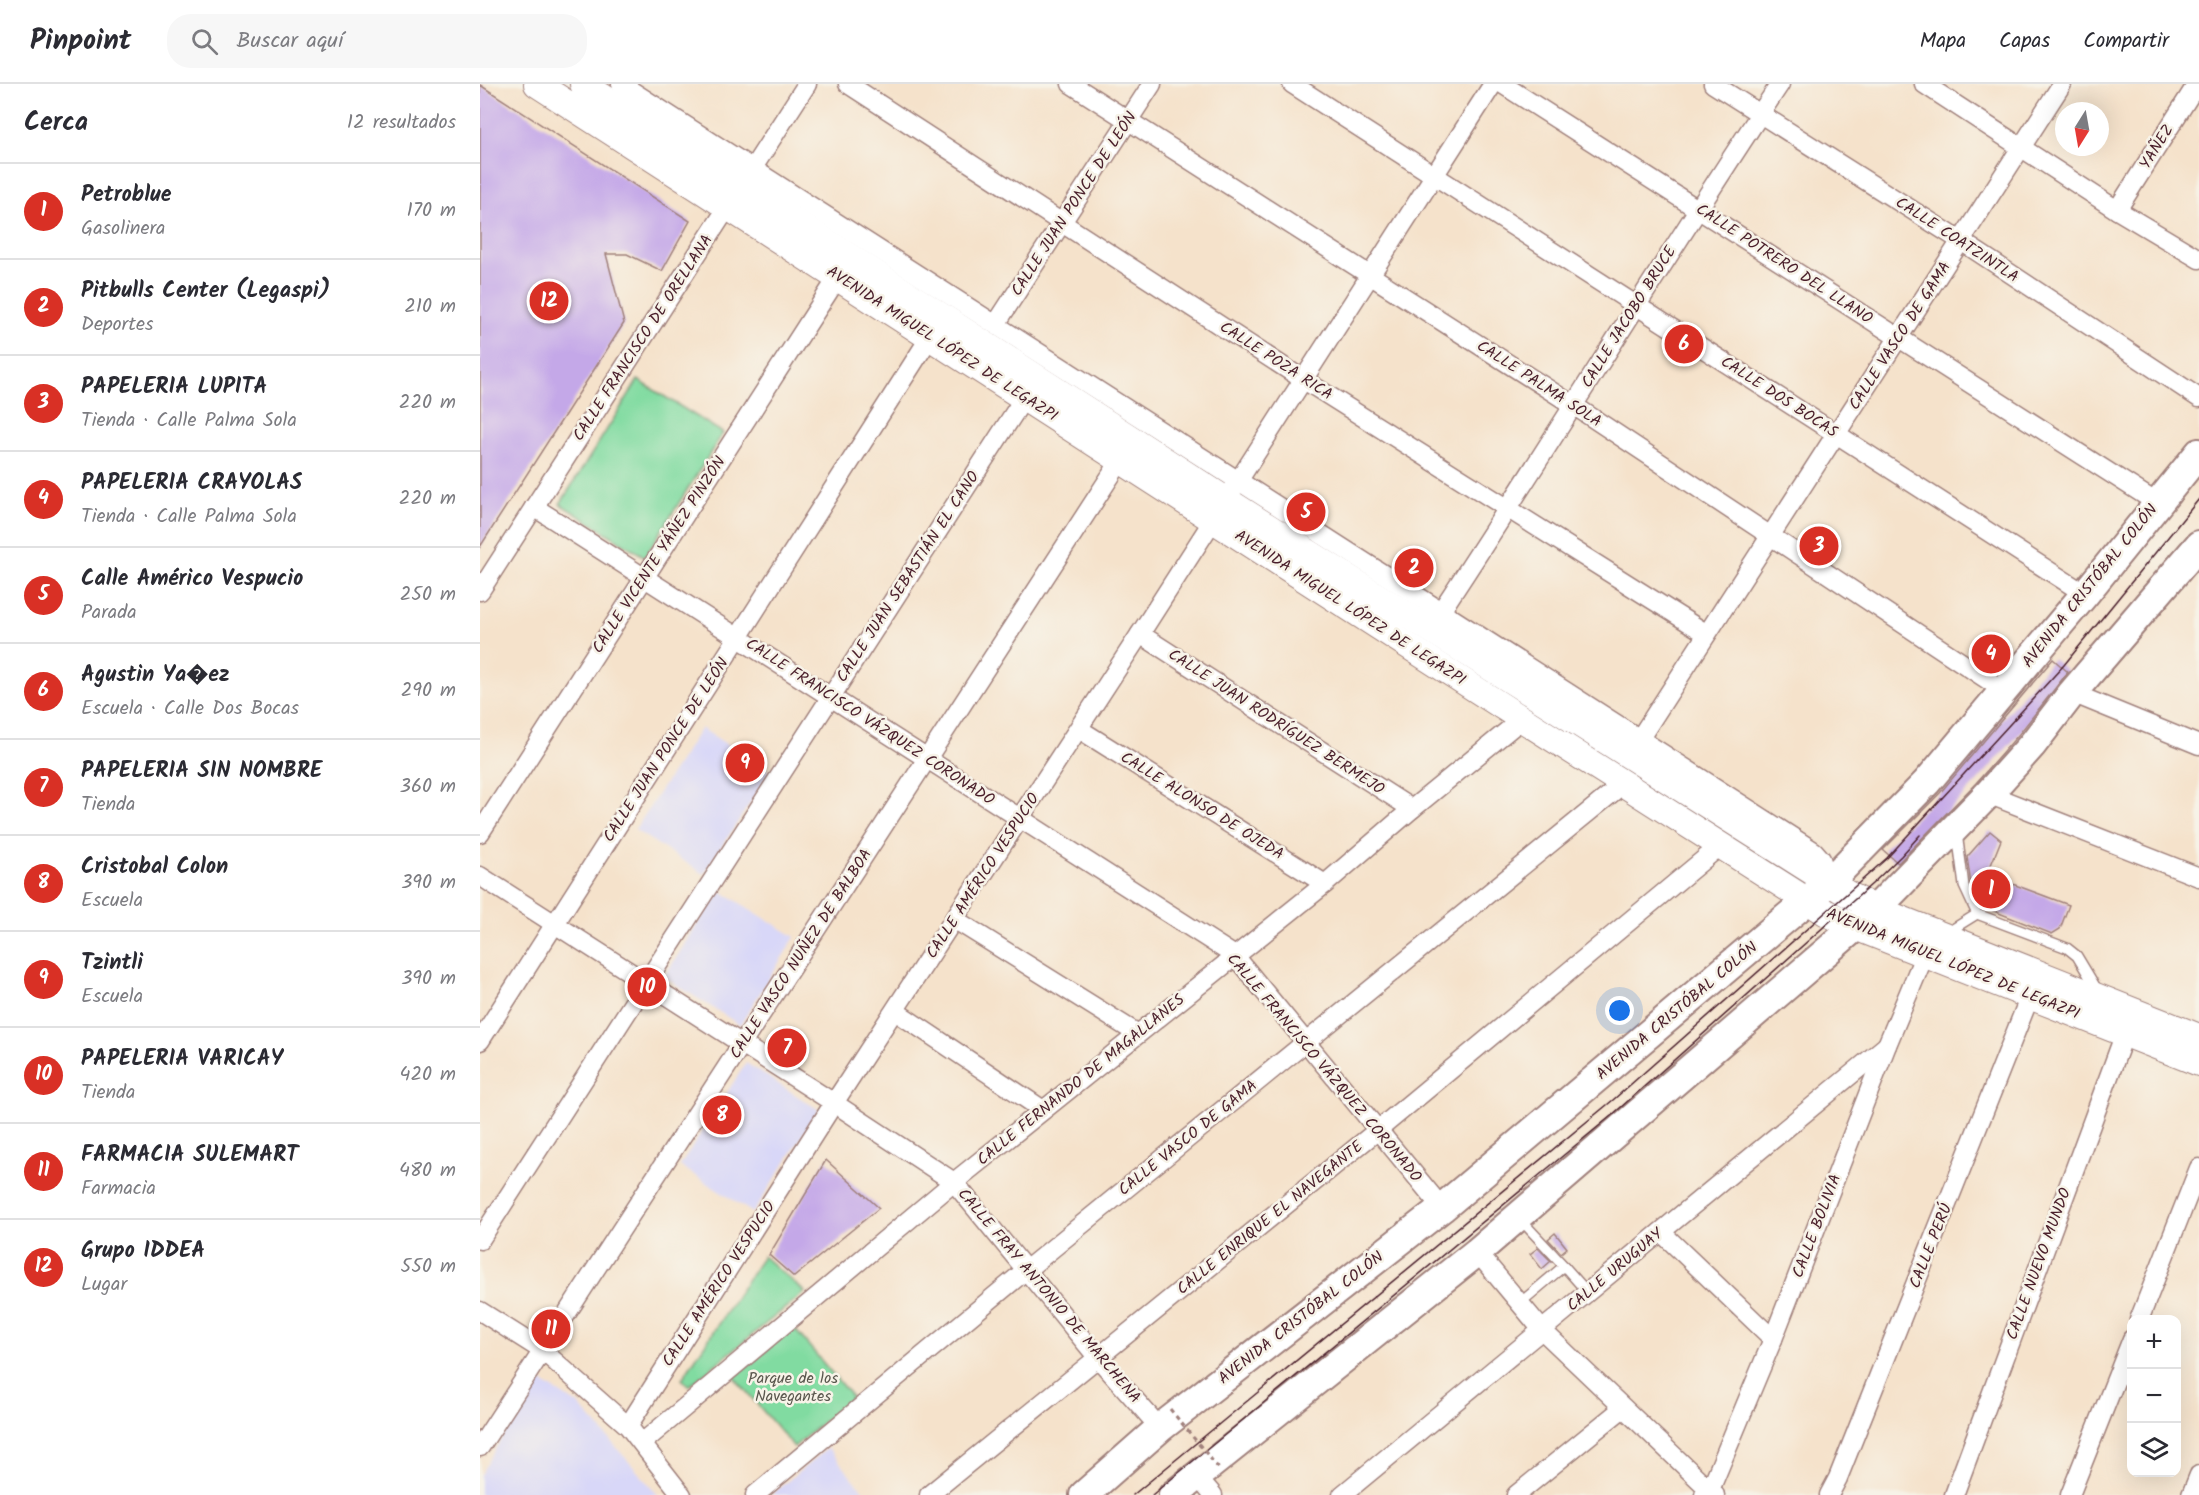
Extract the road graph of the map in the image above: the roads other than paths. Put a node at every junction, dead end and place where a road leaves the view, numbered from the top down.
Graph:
1 (537, 84) edge
2 (583, 84) edge
3 (621, 84) edge
4 (807, 84) edge
5 (848, 84) edge
6 (1071, 84) edge
7 (1152, 84) edge
8 (1292, 84) edge
9 (1493, 84) edge
10 (1502, 84) edge
11 (1713, 84) edge
12 (1780, 84) edge
13 (1924, 84) edge
14 (2062, 84) edge
15 (2197, 84) edge
16 (1760, 114) junction
17 (1128, 121) junction
18 (2020, 147) junction
19 (1434, 175) junction
20 (740, 187) junction
21 (1697, 208) junction
22 (2117, 210) junction
23 (1062, 223) junction
24 (1961, 241) junction
25 (2199, 259) edge
26 (1369, 276) junction
27 (838, 277) junction
28 (1638, 306) junction
29 (996, 324) junction
30 (930, 337) junction
31 (1899, 338) junction
32 (1304, 380) junction
33 (1024, 398) junction
34 (2199, 398) edge
35 (1573, 405) junction
36 (1836, 434) junction
37 (2199, 453) edge
38 (1121, 460) junction
39 (1226, 500) junction
40 (2157, 503) junction
41 (534, 507) junction
42 (1508, 508) junction
43 (1772, 536) junction
44 (2199, 545) edge
45 (645, 577) junction
46 (480, 591) edge
47 (2085, 594) junction
48 (1441, 611) junction
49 (1140, 634) junction
50 (1707, 634) junction
51 (738, 638) junction
52 (2003, 690) junction
53 (2072, 693) junction
54 (831, 697) junction
55 (1522, 719) junction
56 (1079, 729) junction
57 (1640, 738) junction
58 (2199, 745) edge
59 (927, 759) junction
60 (1623, 784) junction
61 (1988, 794) junction
62 (1412, 809) junction
63 (1020, 819) junction
64 (1956, 827) junction
65 (480, 833) edge
66 (1720, 846) junction
67 (480, 876) edge
68 (2199, 877) edge
69 (1829, 882) junction
70 (1325, 884) junction
71 (1808, 902) junction
72 (1977, 914) junction
73 (1865, 918) junction
74 (954, 920) junction
75 (555, 924) junction
76 (1942, 935) junction
77 (1925, 954) junction
78 (1235, 956) junction
79 (646, 982) junction
80 (2030, 996) junction
81 (2102, 998) junction
82 (895, 1011) junction
83 (2125, 1033) junction
84 (1138, 1034) junction
85 (2199, 1037) edge
86 (480, 1041) edge
87 (1305, 1042) junction
88 (742, 1044) junction
89 (1887, 1044) junction
90 (2199, 1062) edge
91 (834, 1103) junction
92 (1043, 1110) junction
93 (1378, 1130) junction
94 (2199, 1168) edge
95 (954, 1182) junction
96 (1442, 1208) junction
97 (1518, 1216) junction
98 (1661, 1232) junction
99 (480, 1240) edge
100 (1477, 1252) junction
101 (1564, 1266) junction
102 (1026, 1270) junction
103 (1588, 1293) junction
104 (1520, 1303) junction
105 (480, 1311) edge
106 (2141, 1315) edge
107 (1542, 1331) junction
108 (1773, 1339) junction
109 (543, 1351) junction
110 (2127, 1352) edge
111 (1098, 1358) junction
112 (1623, 1408) junction
113 (1165, 1419) junction
114 (628, 1426) junction
115 (642, 1443) junction
116 (480, 1447) edge
117 (2199, 1475) edge
118 (1210, 1480) edge
119 (1709, 1493) edge
120 (682, 1495) edge
121 (756, 1495) edge
122 (929, 1495) edge
123 (1084, 1495) edge
124 (1173, 1495) edge
125 (1342, 1495) edge
126 (1516, 1495) edge
127 (1829, 1495) edge
128 (1954, 1495) edge
129 (2070, 1495) edge
130 (2191, 1495) edge

1 - 20 main road, AVENIDA MIGUEL LÓPEZ DE LEGAZPI
2 - 20 main road, AVENIDA MIGUEL LÓPEZ DE LEGAZPI
3 - 20 street, AVENIDA MIGUEL LÓPEZ DE LEGAZPI
4 - 20 street, CALLE FRANCISCO DE ORELLANA
5 - 23 street, CALLE POZA RICA
6 - 17 street, CALLE PALMA SOLA
7 - 17 street, CALLE JUAN PONCE DE LEÓN
8 - 19 street, CALLE DOS BOCAS
9 - 19 street, CALLE AMÉRICO VESPUCIO
10 - 21 street, CALLE POTRERO DEL LLANO
11 - 16 street, CALLE COATZINTLA
12 - 16 street, CALLE JACOBO BRUCE
13 - 18 street
14 - 18 street, CALLE VASCO DE GAMA
15 - 22 street, YAÑEZ
16 - 21 street, CALLE JACOBO BRUCE
16 - 24 street, CALLE COATZINTLA
17 - 23 street, CALLE JUAN PONCE DE LEÓN
17 - 26 street, CALLE PALMA SOLA
18 - 22 street
18 - 24 street, CALLE VASCO DE GAMA
19 - 26 street, CALLE AMÉRICO VESPUCIO
19 - 28 street, CALLE DOS BOCAS
20 - 27 main road, AVENIDA MIGUEL LÓPEZ DE LEGAZPI
20 - 29 street, AVENIDA MIGUEL LÓPEZ DE LEGAZPI
20 - 39 main road, AVENIDA MIGUEL LÓPEZ DE LEGAZPI
20 - 41 street, CALLE FRANCISCO DE ORELLANA
21 - 28 street, CALLE JACOBO BRUCE
21 - 31 street, CALLE POTRERO DEL LLANO
22 - 25 street
23 - 29 street, CALLE JUAN PONCE DE LEÓN
23 - 32 street, CALLE POZA RICA
24 - 31 street, CALLE VASCO DE GAMA
24 - 34 street, CALLE COATZINTLA
26 - 32 street, CALLE AMÉRICO VESPUCIO
26 - 35 street, CALLE PALMA SOLA
27 - 30 main road, AVENIDA MIGUEL LÓPEZ DE LEGAZPI
27 - 45 street, CALLE VICENTE YÁÑEZ PINZÓN
28 - 35 street, CALLE JACOBO BRUCE
28 - 36 street, CALLE DOS BOCAS
29 - 39 street, AVENIDA MIGUEL LÓPEZ DE LEGAZPI
30 - 33 main road, AVENIDA MIGUEL LÓPEZ DE LEGAZPI
30 - 51 street, CALLE JUAN PONCE DE LEÓN
31 - 36 street, CALLE VASCO DE GAMA
31 - 40 street, CALLE POTRERO DEL LLANO
32 - 39 street, CALLE AMÉRICO VESPUCIO
32 - 42 street, CALLE POZA RICA
33 - 38 main road, AVENIDA MIGUEL LÓPEZ DE LEGAZPI
33 - 54 street, CALLE JUAN SEBASTIÁN EL CANO
35 - 42 street, CALLE JACOBO BRUCE
35 - 43 street, CALLE PALMA SOLA
36 - 43 street, CALLE VASCO DE GAMA
36 - 47 street, CALLE DOS BOCAS
37 - 40 main road, AVENIDA CRISTÓBAL COLÓN
38 - 39 main road, AVENIDA MIGUEL LÓPEZ DE LEGAZPI
38 - 59 street, CALLE VASCO NUÑEZ DE BALBOA
39 - 48 street, AVENIDA MIGUEL LÓPEZ DE LEGAZPI
39 - 49 street, CALLE AMÉRICO VESPUCIO
39 - 55 main road, AVENIDA MIGUEL LÓPEZ DE LEGAZPI
39 - 69 main road, AVENIDA MIGUEL LÓPEZ DE LEGAZPI
40 - 47 main road, AVENIDA CRISTÓBAL COLÓN
41 - 45 street, CALLE FRANCISCO VÁZQUEZ CORONADO
41 - 46 street, CALLE FRANCISCO DE ORELLANA
42 - 48 street, CALLE JACOBO BRUCE
42 - 50 street, CALLE POZA RICA
43 - 50 street, CALLE VASCO DE GAMA
43 - 52 street, CALLE PALMA SOLA
44 - 53 main road
45 - 51 street, CALLE FRANCISCO VÁZQUEZ CORONADO
45 - 65 street, CALLE VICENTE YÁÑEZ PINZÓN
47 - 52 main road, AVENIDA CRISTÓBAL COLÓN
48 - 57 street, AVENIDA MIGUEL LÓPEZ DE LEGAZPI
49 - 56 street, CALLE AMÉRICO VESPUCIO
49 - 62 street, CALLE JUAN RODRÍGUEZ BERMEJO
50 - 57 street, CALLE VASCO DE GAMA
51 - 54 street, CALLE FRANCISCO VÁZQUEZ CORONADO
51 - 75 street, CALLE JUAN PONCE DE LEÓN
52 - 69 main road, AVENIDA CRISTÓBAL COLÓN
53 - 58 street
53 - 61 main road
54 - 59 street, CALLE FRANCISCO VÁZQUEZ CORONADO
54 - 79 street, CALLE JUAN SEBASTIÁN EL CANO
55 - 60 main road, AVENIDA MIGUEL LÓPEZ DE LEGAZPI
55 - 62 street, CALLE FERNANDO DE MAGALLANES
56 - 63 street, CALLE AMÉRICO VESPUCIO
56 - 70 street, CALLE ALONSO DE OJEDA
57 - 69 street, AVENIDA MIGUEL LÓPEZ DE LEGAZPI
59 - 63 street, CALLE FRANCISCO VÁZQUEZ CORONADO
59 - 88 street, CALLE VASCO NUÑEZ DE BALBOA
60 - 66 main road, AVENIDA MIGUEL LÓPEZ DE LEGAZPI
60 - 87 street, CALLE VASCO DE GAMA
61 - 64 main road
61 - 68 street
62 - 70 street, CALLE FERNANDO DE MAGALLANES
63 - 74 street, CALLE AMÉRICO VESPUCIO
63 - 78 street, CALLE FRANCISCO VÁZQUEZ CORONADO
64 - 72 lane
64 - 73 main road
66 - 71 main road, AVENIDA MIGUEL LÓPEZ DE LEGAZPI
66 - 93 street, CALLE ENRIQUE EL NAVEGANTE
67 - 75 street, CALLE FRAY ANTONIO DE MARCHENA
69 - 71 main road, AVENIDA CRISTÓBAL COLÓN
69 - 73 main road, AVENIDA MIGUEL LÓPEZ DE LEGAZPI
70 - 78 street, CALLE FERNANDO DE MAGALLANES
71 - 73 main road, AVENIDA MIGUEL LÓPEZ DE LEGAZPI
71 - 96 main road, AVENIDA CRISTÓBAL COLÓN
72 - 76 lane
72 - 81 lane
73 - 76 main road, AVENIDA MIGUEL LÓPEZ DE LEGAZPI
73 - 77 main road, AVENIDA MIGUEL LÓPEZ DE LEGAZPI
73 - 97 main road
74 - 82 street, CALLE AMÉRICO VESPUCIO
74 - 84 street
75 - 79 street, CALLE FRAY ANTONIO DE MARCHENA
75 - 86 street, CALLE JUAN PONCE DE LEÓN
76 - 81 main road, AVENIDA MIGUEL LÓPEZ DE LEGAZPI
77 - 80 main road, AVENIDA MIGUEL LÓPEZ DE LEGAZPI
77 - 89 street, CALLE BOLIVIA
78 - 84 street, CALLE FERNANDO DE MAGALLANES
78 - 87 street, CALLE FRANCISCO VÁZQUEZ CORONADO
79 - 88 street, CALLE FRAY ANTONIO DE MARCHENA
79 - 99 street, CALLE JUAN SEBASTIÁN EL CANO
80 - 83 main road, AVENIDA MIGUEL LÓPEZ DE LEGAZPI
80 - 127 street, CALLE PERÚ
81 - 85 main road, AVENIDA MIGUEL LÓPEZ DE LEGAZPI
82 - 91 street, CALLE AMÉRICO VESPUCIO
82 - 92 street
83 - 90 main road, AVENIDA MIGUEL LÓPEZ DE LEGAZPI
83 - 128 street, CALLE NUEVO MUNDO
84 - 92 street, CALLE FERNANDO DE MAGALLANES
87 - 93 street, CALLE FRANCISCO VÁZQUEZ CORONADO
87 - 102 street, CALLE VASCO DE GAMA
88 - 91 street, CALLE FRAY ANTONIO DE MARCHENA
88 - 109 street, CALLE VASCO NUÑEZ DE BALBOA
89 - 98 street, CALLE URUGUAY
89 - 108 street, CALLE BOLIVIA
91 - 95 street, CALLE FRAY ANTONIO DE MARCHENA
91 - 114 street, CALLE AMÉRICO VESPUCIO
92 - 95 street, CALLE FERNANDO DE MAGALLANES
93 - 96 street, CALLE FRANCISCO VÁZQUEZ CORONADO
93 - 111 street, CALLE ENRIQUE EL NAVEGANTE
94 - 106 street
95 - 102 street, CALLE FRAY ANTONIO DE MARCHENA
95 - 115 street, CALLE FERNANDO DE MAGALLANES
96 - 113 main road, AVENIDA CRISTÓBAL COLÓN
97 - 100 main road
97 - 101 lane
98 - 103 street, CALLE URUGUAY
98 - 108 street
100 - 104 street
100 - 118 main road
101 - 103 lane
101 - 104 lane
102 - 111 street, CALLE FRAY ANTONIO DE MARCHENA
102 - 121 street, CALLE VASCO DE GAMA
103 - 107 street, CALLE URUGUAY
104 - 107 street
105 - 109 street
107 - 112 street
107 - 125 street, CALLE URUGUAY
108 - 119 street, CALLE BOLIVIA
109 - 114 street
109 - 116 street, CALLE VASCO NUÑEZ DE BALBOA
110 - 129 street
111 - 113 street, CALLE FRAY ANTONIO DE MARCHENA
111 - 122 street, CALLE ENRIQUE EL NAVEGANTE
112 - 119 street
112 - 126 street
113 - 123 main road, AVENIDA CRISTÓBAL COLÓN
114 - 115 street
115 - 120 street
117 - 130 street
118 - 124 main road

